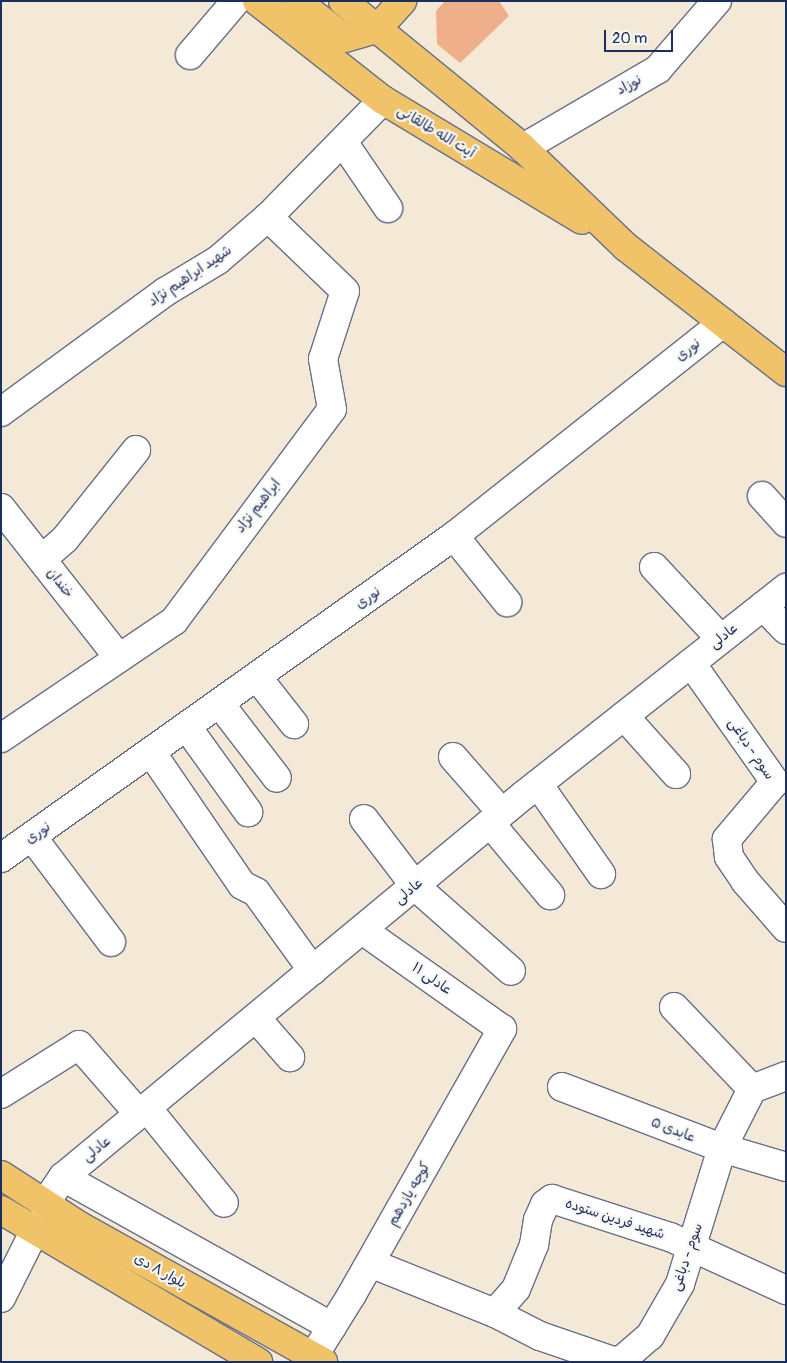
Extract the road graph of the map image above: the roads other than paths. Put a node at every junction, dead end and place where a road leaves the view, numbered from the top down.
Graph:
1 (236, 1) edge
2 (257, 1) edge
3 (296, 1) edge
4 (343, 1) edge
5 (402, 1) edge
6 (717, 1) edge
7 (377, 29) junction
8 (190, 55) dead end
9 (384, 100) junction
10 (343, 142) junction
11 (523, 148) junction
12 (388, 208) dead end
13 (268, 217) junction
14 (626, 247) junction
15 (723, 323) junction
16 (786, 372) edge
17 (1, 412) edge
18 (136, 450) dead end
19 (762, 496) dead end
20 (1, 508) edge
21 (786, 523) edge
22 (454, 536) junction
23 (42, 559) junction
24 (654, 567) dead end
25 (786, 588) edge
26 (508, 602) dead end
27 (763, 606) junction
28 (786, 630) edge
29 (721, 639) junction
30 (119, 658) junction
31 (691, 663) junction
32 (257, 677) junction
33 (220, 704) junction
34 (624, 716) junction
35 (294, 724) dead end
36 (187, 727) junction
37 (1, 738) edge
38 (151, 752) junction
39 (453, 757) dead end
40 (676, 774) dead end
41 (277, 778) dead end
42 (538, 784) junction
43 (781, 785) edge
44 (248, 812) dead end
45 (496, 818) junction
46 (364, 820) dead end
47 (33, 838) junction
48 (1, 858) edge
49 (601, 874) dead end
50 (415, 886) junction
51 (550, 895) dead end
52 (786, 928) edge
53 (362, 930) junction
54 (111, 942) dead end
55 (511, 970) dead end
56 (313, 971) junction
57 (674, 1007) dead end
58 (256, 1018) junction
59 (502, 1029) joint
60 (290, 1058) dead end
61 (786, 1076) edge
62 (562, 1087) dead end
63 (752, 1089) junction
64 (1, 1094) edge
65 (143, 1111) junction
66 (722, 1148) junction
67 (786, 1167) edge
68 (1, 1175) edge
69 (63, 1177) junction
70 (224, 1203) dead end
71 (1, 1210) edge
72 (40, 1217) junction
73 (692, 1247) junction
74 (370, 1263) junction
75 (786, 1290) edge
76 (2, 1294) edge
77 (495, 1313) junction
78 (332, 1326) junction
79 (318, 1359) edge
80 (258, 1362) edge

1 - 8 street
2 - 9 main road, آیت الله طالقانی
3 - 7 main road
4 - 7 main road, آیت الله طالقانی
5 - 7 main road
6 - 11 street, نوزاد
7 - 11 main road, آیت الله طالقانی
9 - 10 street, شهید ابراهیم نژاد
9 - 14 main road, آیت الله طالقانی
10 - 12 street
10 - 13 street, شهید ابراهیم نژاد
11 - 14 main road, آیت الله طالقانی
13 - 17 street, شهید ابراهیم نژاد
13 - 30 street, ابراهیم نژاد
14 - 15 main road, آیت الله طالقانی
15 - 16 main road, آیت الله طالقانی
15 - 22 street, نوری
18 - 23 street
19 - 21 street
20 - 23 street, خندان
22 - 26 street
22 - 32 street, نوری
23 - 30 street, خندان
24 - 29 street
25 - 27 street, عادلی
27 - 28 street
27 - 29 street, عادلی
29 - 31 street, عادلی
30 - 37 street, ابراهیم نژاد
31 - 34 street, عادلی
31 - 43 street, سوم - دباغی
32 - 33 street, نوری
32 - 35 street
33 - 36 street, نوری
33 - 41 street
34 - 40 street
34 - 42 street, عادلی
36 - 38 street, نوری
36 - 44 street
38 - 47 street, نوری
38 - 56 street
39 - 45 street
42 - 45 street, عادلی
42 - 49 street
43 - 52 street, سوم - دباغی
45 - 50 street, عادلی
45 - 51 street
46 - 50 street
47 - 48 street, نوری
47 - 54 street
50 - 53 street, عادلی
50 - 55 street
53 - 56 street, عادلی
53 - 59 street, عادلی ۱۱
56 - 58 street, عادلی
57 - 63 street
58 - 60 street
58 - 65 street, عادلی
59 - 74 street, کوچه یازدهم
61 - 63 street
62 - 66 street, عابدی ۵
63 - 66 street, سوم - دباغی
64 - 65 street
65 - 69 street, عادلی
65 - 70 street
66 - 67 street, عابدی ۵
66 - 73 street, سوم - دباغی
68 - 72 main road, بلوار ۸ دی
69 - 72 street, عادلی
69 - 78 street
71 - 72 main road, بلوار ۸ دی
72 - 76 street, عادلی
72 - 79 main road, بلوار ۸ دی
72 - 80 main road, بلوار ۸ دی
73 - 75 street, شهید فردین ستوده
73 - 77 street, سوم - دباغی
73 - 77 street, شهید فردین ستوده
74 - 77 street, سوم - دباغی
74 - 78 street, کوچه یازدهم
78 - 79 street, کوچه یازدهم

